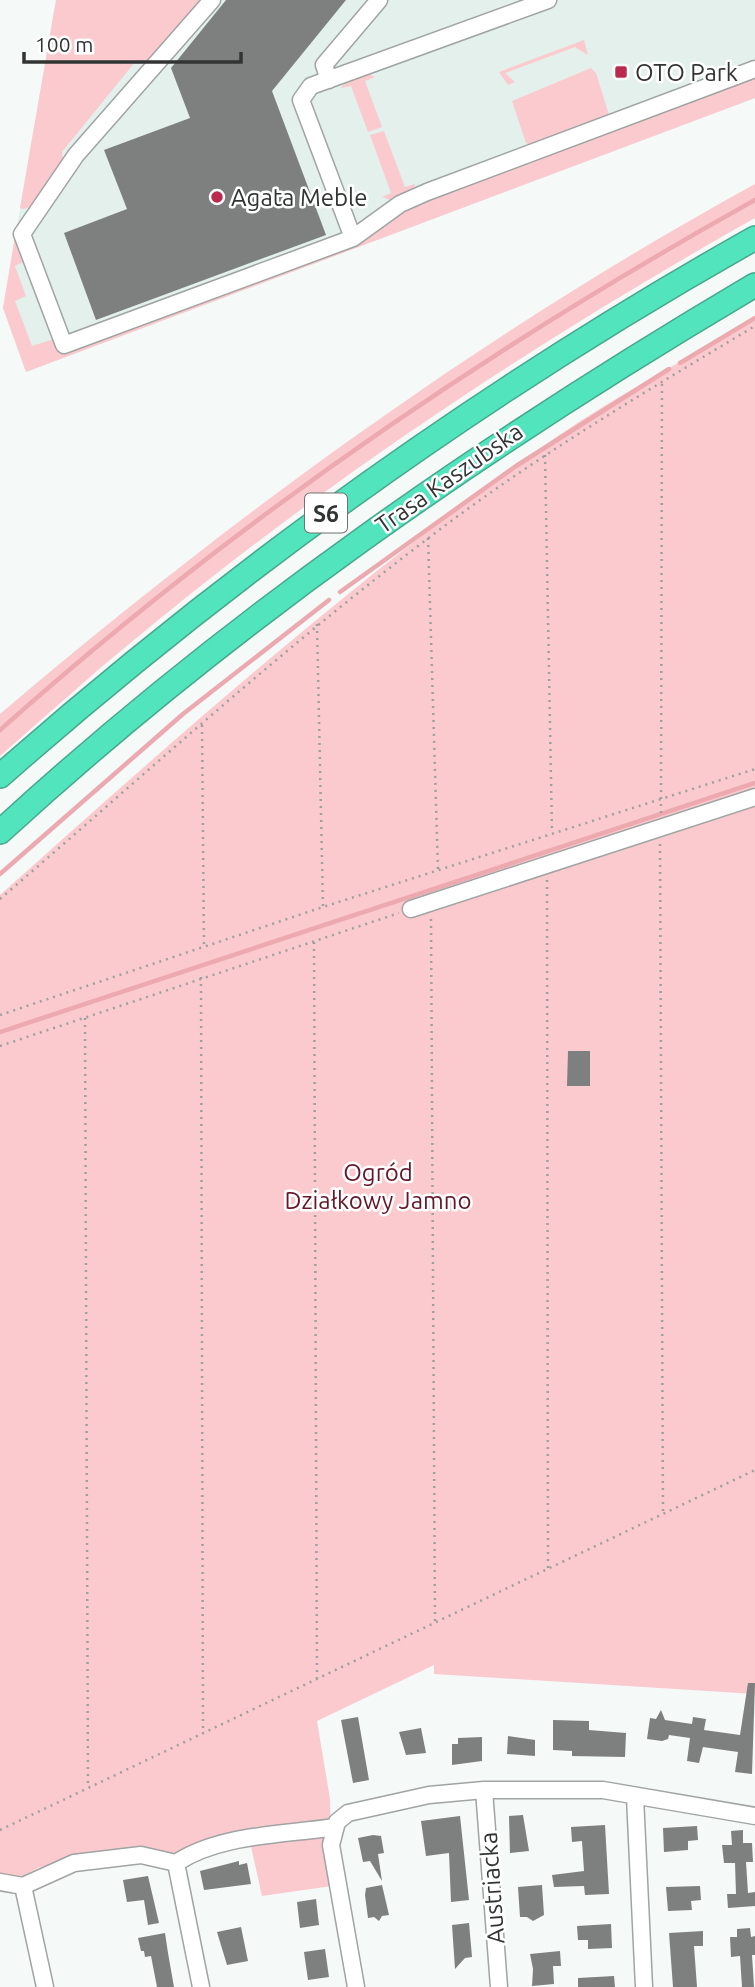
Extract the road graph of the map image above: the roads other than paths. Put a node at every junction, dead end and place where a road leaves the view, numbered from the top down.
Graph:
1 (212, 0) edge
2 (379, 0) edge
3 (548, 0) edge
4 (755, 69) edge
5 (329, 80) junction
6 (353, 238) junction
7 (755, 238) edge
8 (755, 285) edge
9 (0, 776) edge
10 (755, 797) edge
11 (0, 832) edge
12 (411, 909) road end
13 (484, 1790) junction
14 (635, 1797) junction
15 (755, 1815) edge
16 (335, 1827) junction
17 (176, 1863) junction
18 (0, 1882) edge
19 (23, 1886) junction
20 (46, 1987) edge
21 (201, 1987) edge
22 (356, 1987) edge
23 (499, 1987) edge
24 (644, 1987) edge

1 - 6 street
2 - 5 street
3 - 5 street
4 - 6 street
5 - 6 street
7 - 9 highway, Trasa Kaszubska / S6
8 - 11 highway, Trasa Kaszubska / S6
10 - 12 street
13 - 14 street
13 - 16 street
13 - 23 street, Austriacka
14 - 15 street
14 - 24 street
16 - 17 street
16 - 22 street
17 - 19 street
17 - 21 street
18 - 19 street
19 - 20 street

